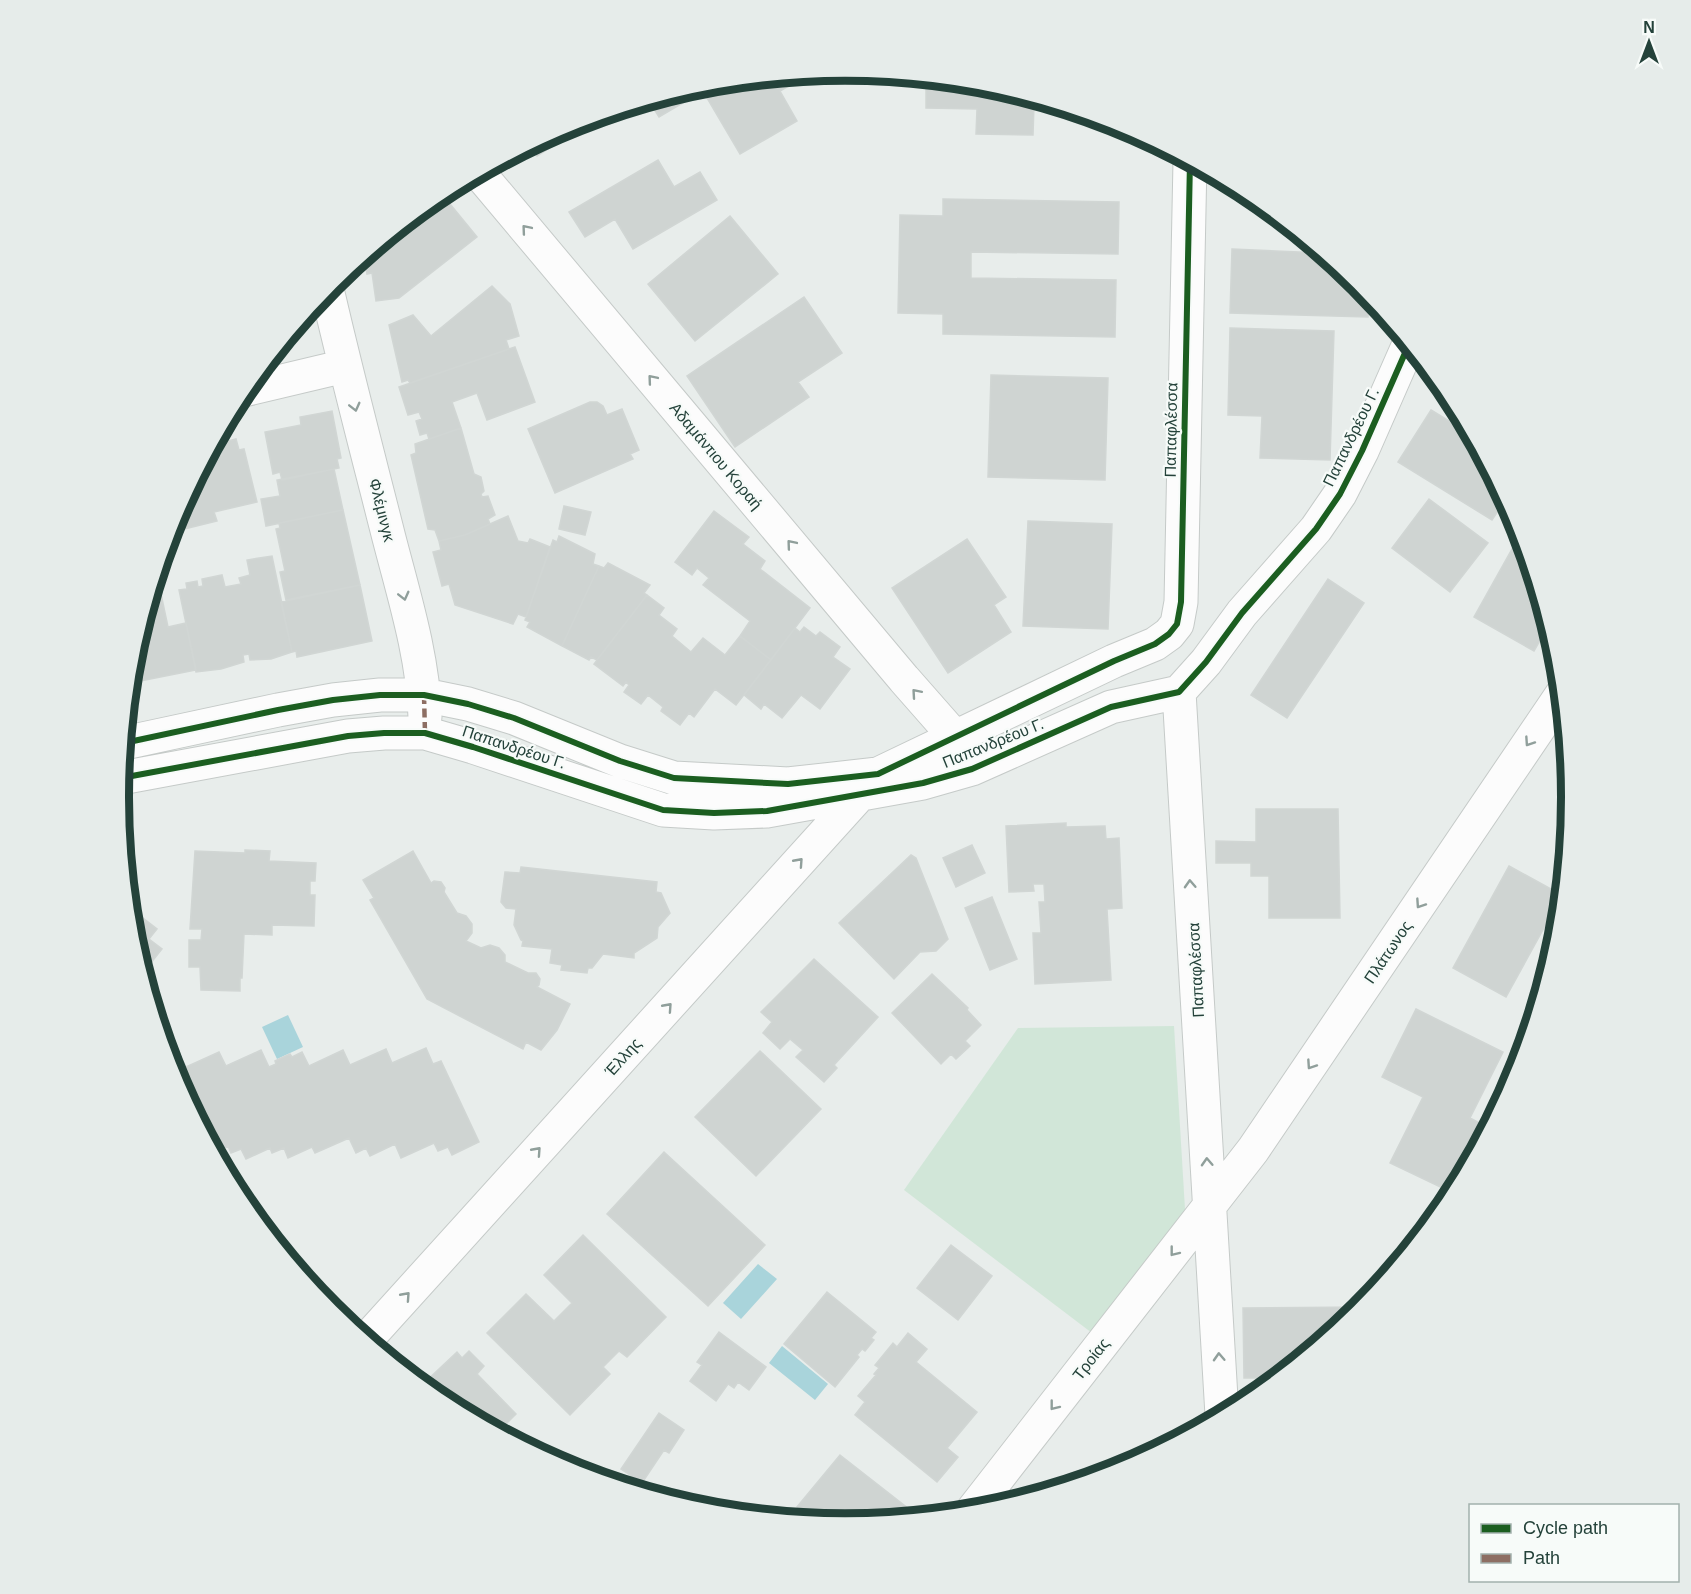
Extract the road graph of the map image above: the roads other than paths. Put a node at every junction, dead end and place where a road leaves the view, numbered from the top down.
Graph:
1 (1190, 170) edge
2 (484, 179) edge
3 (330, 301) edge
4 (1406, 351) edge
5 (345, 366) junction
6 (259, 386) edge
7 (1181, 602) junction
8 (1242, 613) junction
9 (1114, 661) junction
10 (1179, 692) junction
11 (424, 695) junction
12 (1555, 704) edge
13 (425, 733) junction
14 (955, 737) junction
15 (132, 741) edge
16 (130, 776) edge
17 (869, 784) junction
18 (1210, 1206) junction
19 (372, 1334) edge
20 (1221, 1405) edge
21 (981, 1500) edge

1 - 7 street, Παπαφλέσσα
14 -> 2 street, Αδαμάντιου Κοραή
3 - 5 street, Φλέμινγκ
4 - 8 street, Παπανδρέου Γ.
5 - 6 street
5 -> 11 street, Φλέμινγκ
7 - 8 street
7 - 9 street, Παπαφλέσσα
8 - 10 street, Παπανδρέου Γ.
9 - 10 street
9 - 14 street, Παπανδρέου Γ.
10 - 17 street, Παπανδρέου Γ.
18 -> 10 street, Παπαφλέσσα
11 - 13 street, Φλέμινγκ
11 - 15 street, Παπανδρέου Γ.
11 - 17 street, Παπανδρέου Γ.
12 -> 18 street, Πλάτωνος
13 - 16 street, Παπανδρέου Γ.
13 - 17 street, Παπανδρέου Γ.
14 - 17 street, Παπανδρέου Γ.
19 -> 17 street, Έλλης
20 -> 18 street, Παπαφλέσσα
18 -> 21 street, Τροίας

